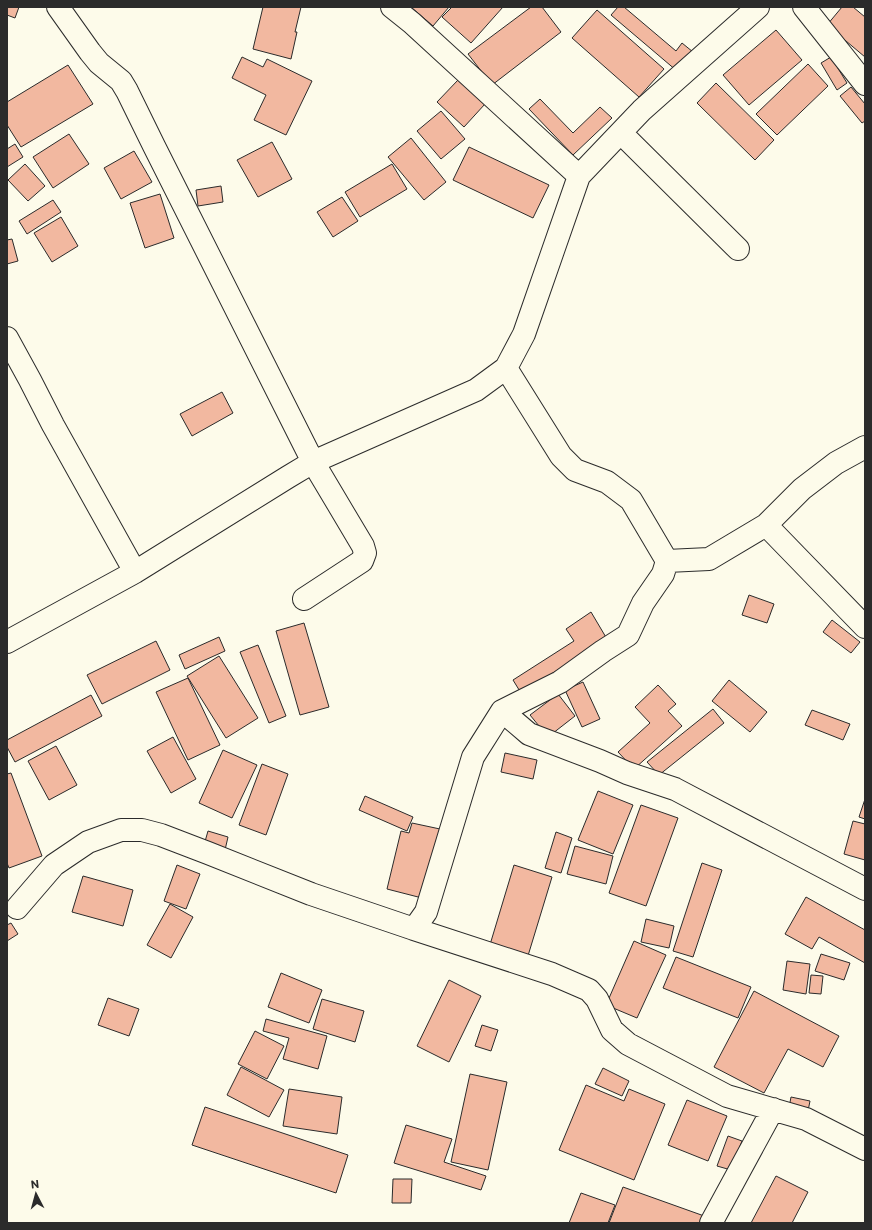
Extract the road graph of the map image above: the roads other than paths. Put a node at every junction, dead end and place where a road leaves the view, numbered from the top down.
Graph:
1 (58, 7) edge
2 (392, 7) edge
3 (758, 7) edge
4 (804, 7) edge
5 (865, 84) edge
6 (620, 133) junction
7 (579, 176) junction
8 (738, 249) dead end
9 (7, 338) edge
10 (506, 368) junction
11 (865, 447) edge
12 (314, 462) junction
13 (766, 525) junction
14 (667, 561) junction
15 (135, 572) junction
16 (304, 599) dead end
17 (865, 627) edge
18 (7, 642) edge
19 (502, 711) junction
20 (865, 889) edge
21 (18, 908) dead end
22 (414, 928) junction
23 (773, 1109) junction
24 (865, 1149) edge
25 (712, 1223) edge

1 - 12 street
2 - 7 street
3 - 6 street
4 - 5 street
6 - 7 street
6 - 8 street
7 - 10 street
9 - 15 street
10 - 12 street
10 - 14 street
11 - 13 street
12 - 15 street
12 - 16 street
13 - 14 street
13 - 17 street
14 - 19 street
15 - 18 street
19 - 20 street
19 - 22 street
21 - 22 street
22 - 23 street
23 - 24 street
23 - 25 street

